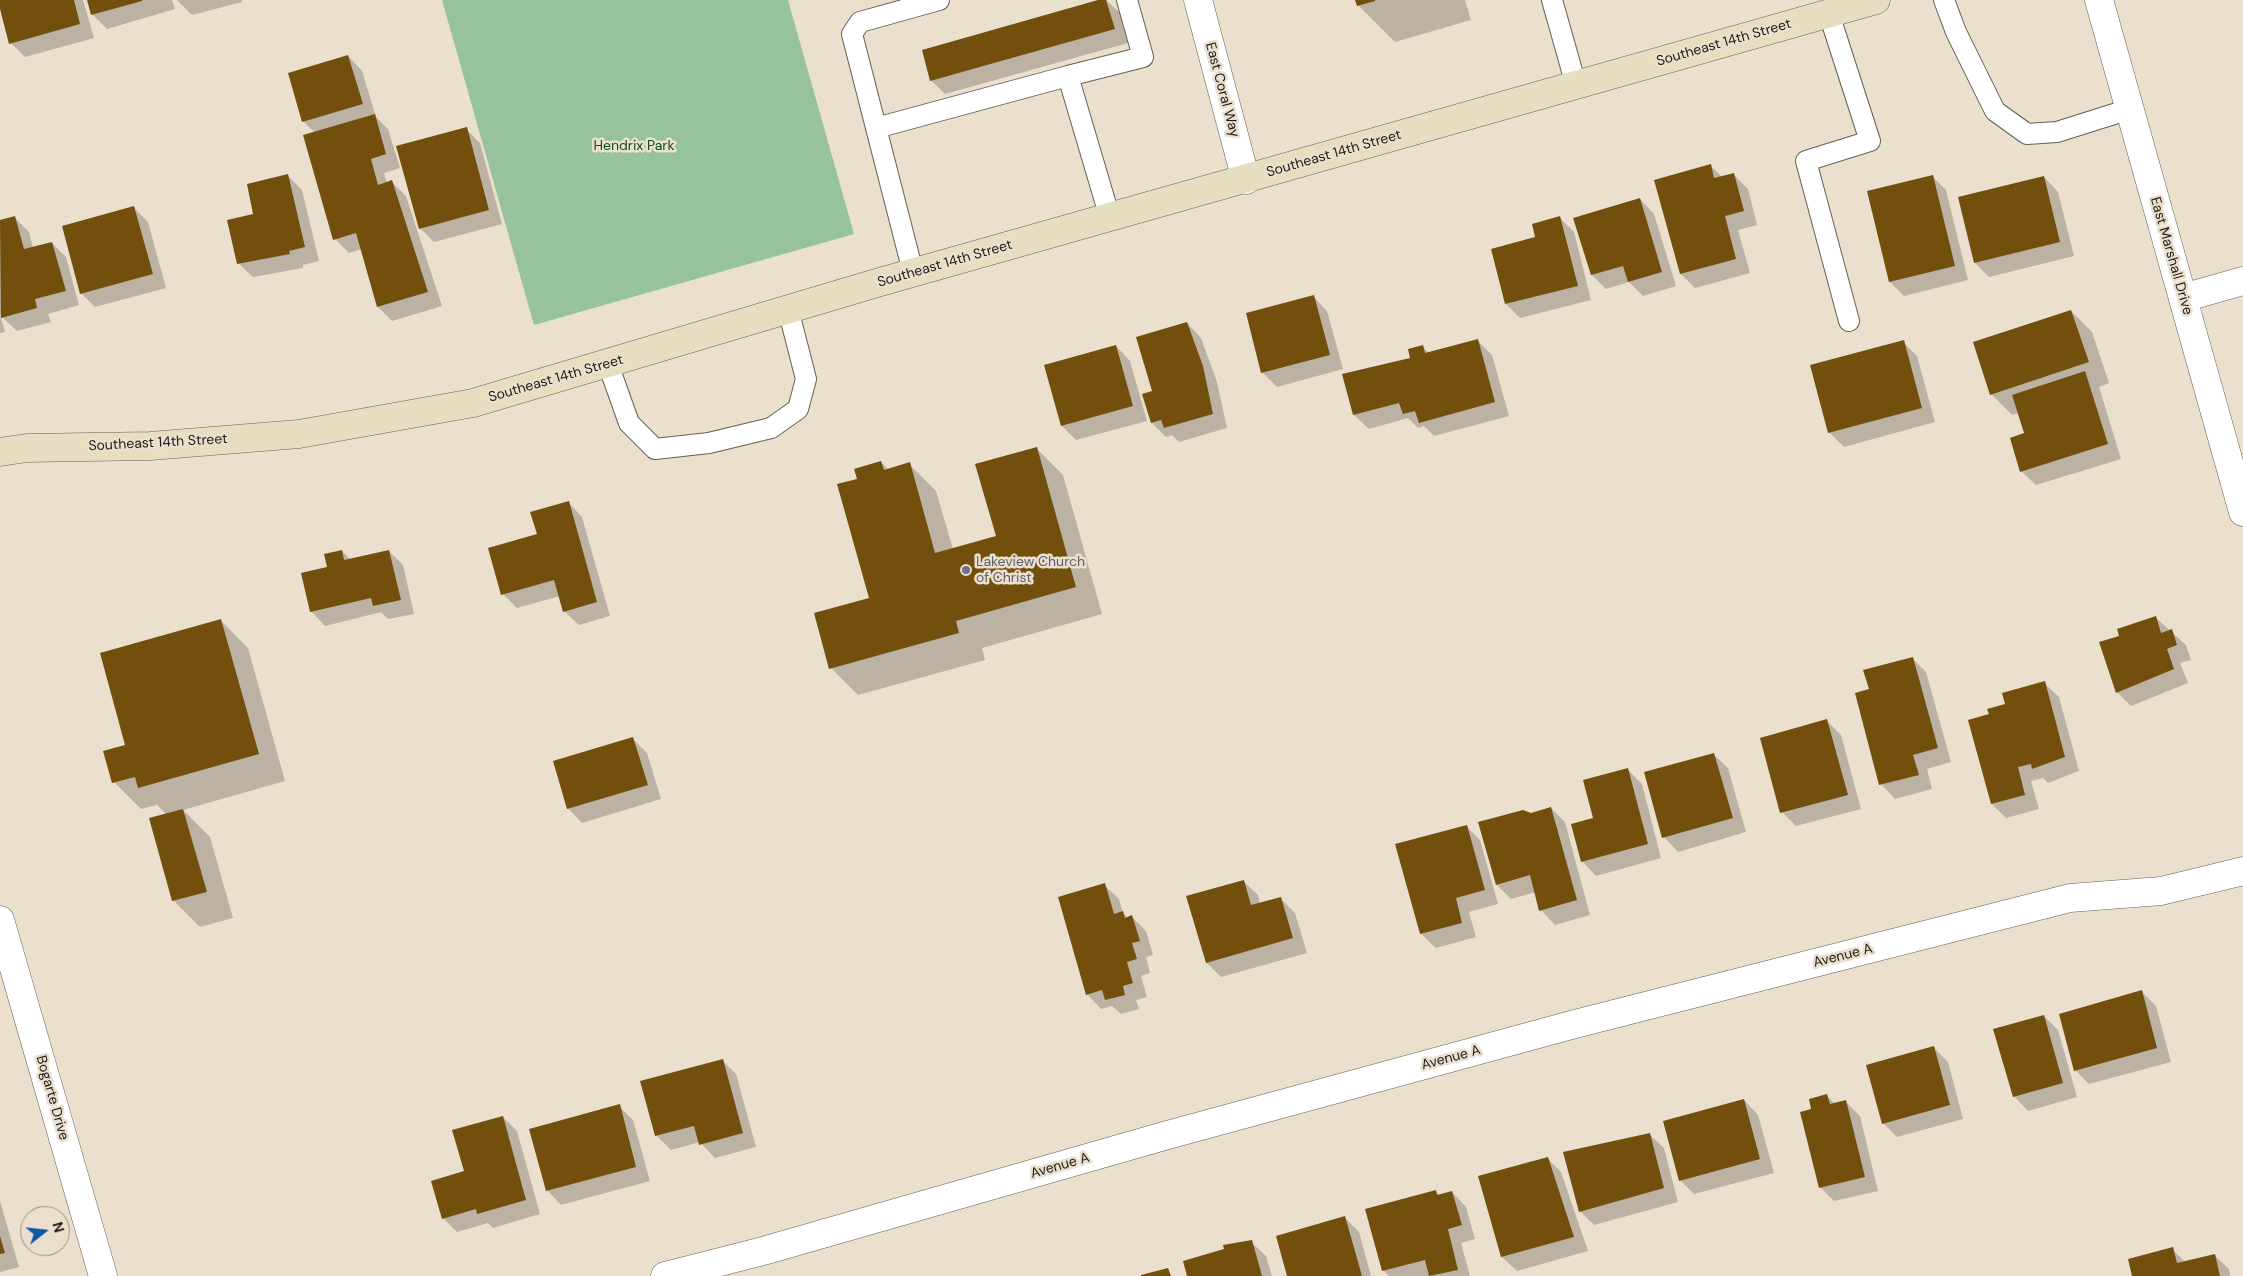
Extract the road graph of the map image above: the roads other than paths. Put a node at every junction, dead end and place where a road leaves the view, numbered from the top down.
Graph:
1 (939, 0) edge
2 (1128, 0) edge
3 (1198, 0) edge
4 (1552, 0) edge
5 (1876, 0) edge
6 (1944, 0) edge
7 (2099, 0) edge
8 (1829, 14) junction
9 (1068, 76) junction
10 (1576, 85) junction
11 (2130, 109) junction
12 (876, 128) junction
13 (1246, 180) junction
14 (1110, 218) junction
15 (913, 272) junction
16 (2243, 281) edge
17 (2183, 298) junction
18 (788, 309) junction
19 (1849, 321) dead end
20 (608, 364) junction
21 (0, 452) edge
22 (2243, 512) edge
23 (2243, 871) edge
24 (0, 920) edge
25 (103, 1276) edge
26 (665, 1276) edge

1 - 12 lane
2 - 9 lane
3 - 13 street, East Coral Way
4 - 10 lane
5 - 8 street, Southeast 14th Street
6 - 11 lane
7 - 11 street, East Marshall Drive
8 - 10 street, Southeast 14th Street
8 - 19 lane
9 - 12 lane
9 - 14 lane
10 - 13 street, Southeast 14th Street
11 - 17 street, East Marshall Drive
12 - 15 lane
13 - 14 street, Southeast 14th Street
14 - 15 street, Southeast 14th Street
15 - 18 street, Southeast 14th Street
16 - 17 street
17 - 22 street, East Marshall Drive
18 - 20 street, Southeast 14th Street
18 - 20 lane
20 - 21 street, Southeast 14th Street
23 - 26 street, Avenue A
24 - 25 street, Bogarte Drive

